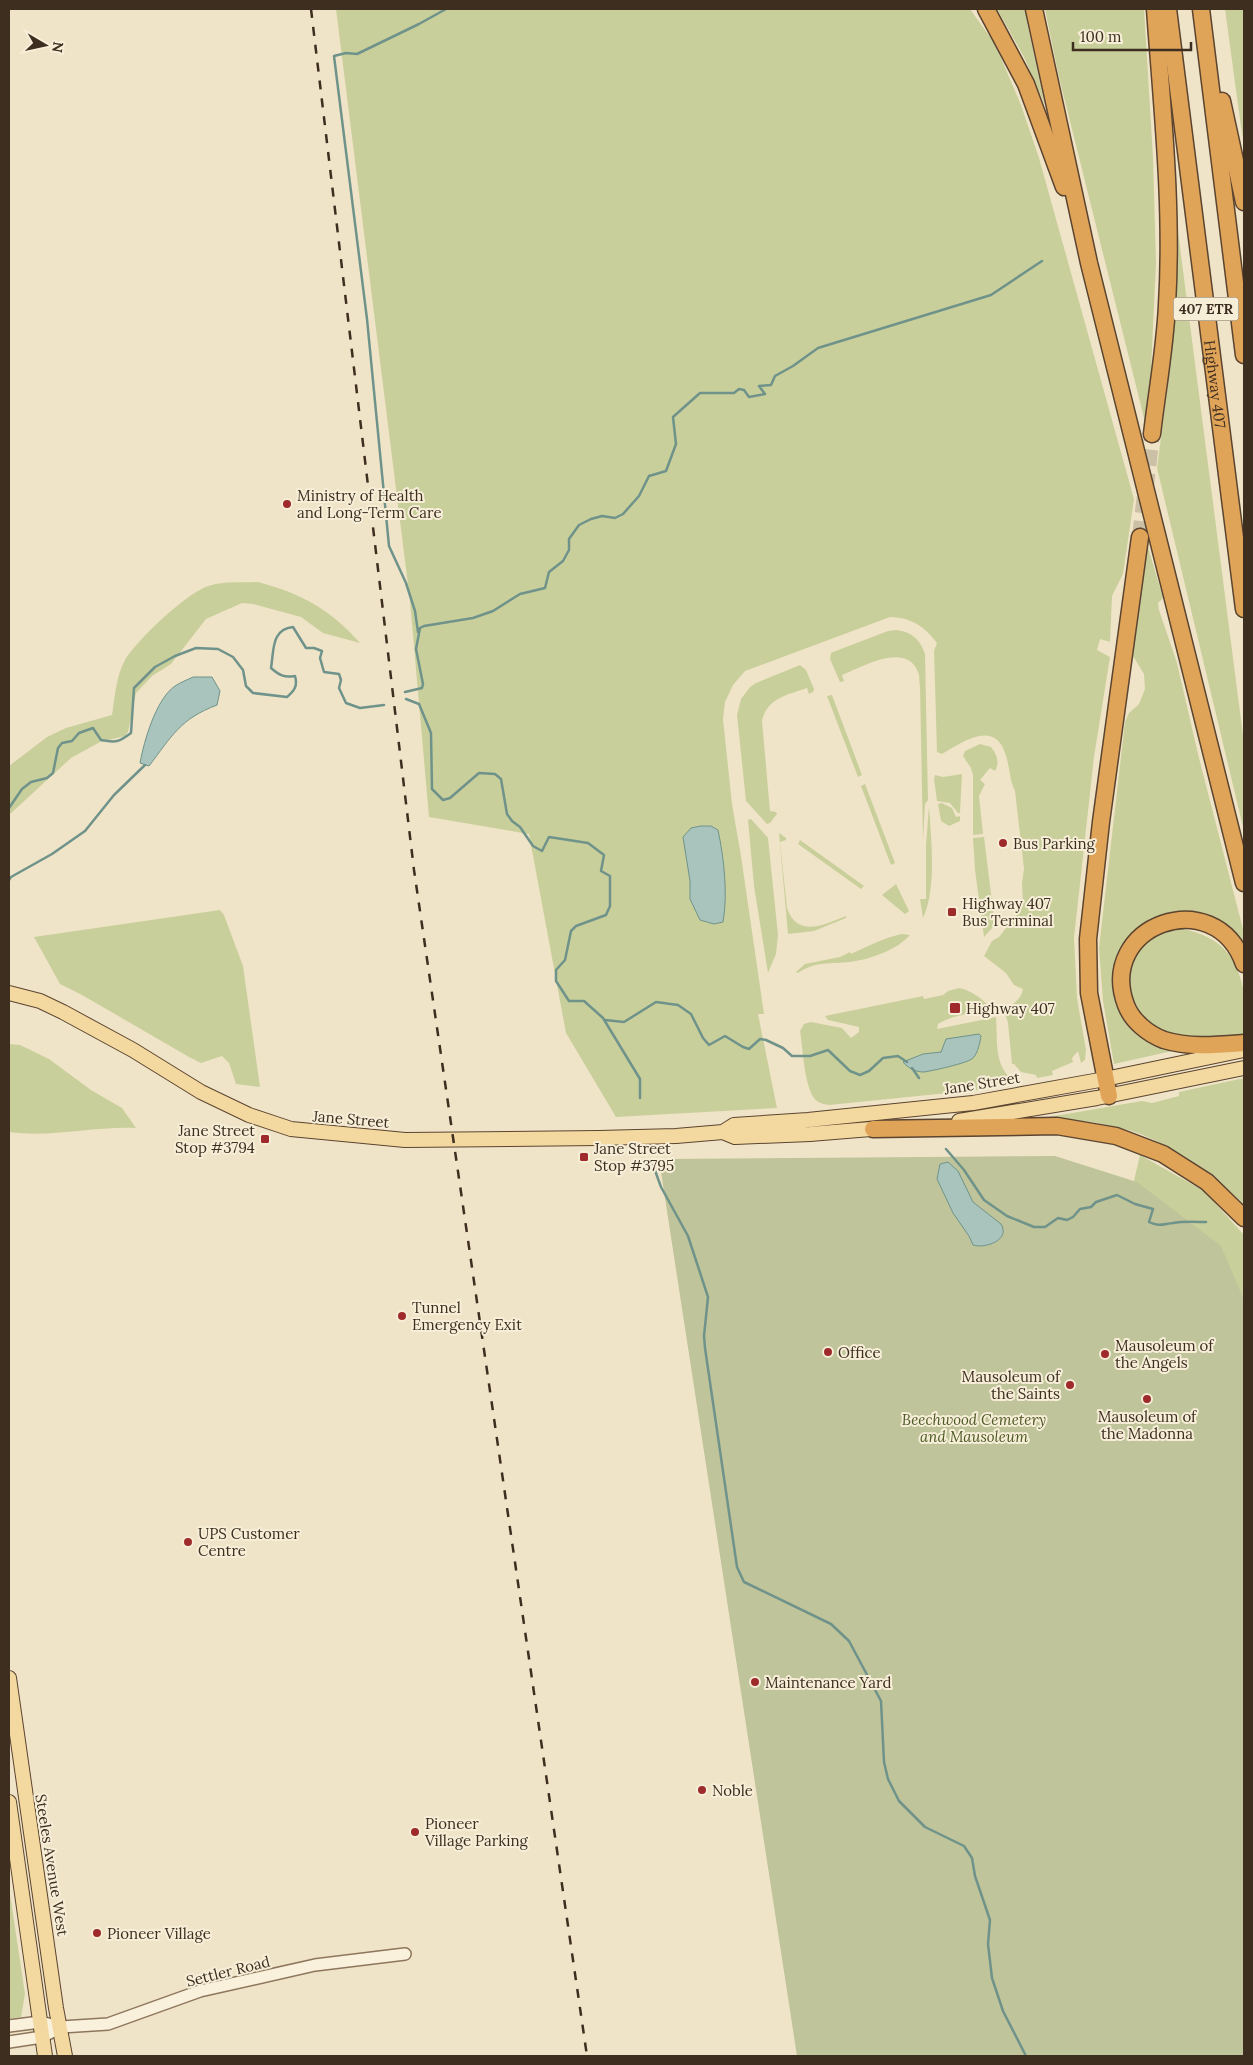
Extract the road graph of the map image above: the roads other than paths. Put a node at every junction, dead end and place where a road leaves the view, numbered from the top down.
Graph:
1 (986, 9) edge
2 (1034, 9) edge
3 (1155, 9) edge
4 (1168, 9) edge
5 (1201, 9) edge
6 (1244, 202) edge
7 (1088, 263) junction
8 (1244, 355) edge
9 (1152, 434) tunnel mouth
10 (1140, 537) tunnel mouth
11 (1244, 609) edge
12 (1244, 883) edge
13 (1244, 964) edge
14 (9, 993) edge
15 (1244, 1044) edge
16 (1244, 1050) edge
17 (1244, 1068) edge
18 (1105, 1079) junction
19 (1109, 1096) junction
20 (873, 1129) junction
21 (723, 1132) junction
22 (1244, 1218) edge
23 (9, 1678) edge
24 (9, 1802) edge
25 (405, 1954) dead end
26 (40, 2022) junction
27 (9, 2026) edge
28 (61, 2027) junction
29 (42, 2037) junction
30 (9, 2042) edge
31 (45, 2056) edge
32 (65, 2056) edge

1 - 7 highway
2 - 7 highway
3 - 9 highway
4 - 11 highway, Highway 407 / 407 ETR
5 - 6 highway
5 - 8 highway, Highway 407 / 407 ETR
7 - 12 highway
10 - 18 highway
13 - 15 highway
14 - 21 main road, Jane Street
16 - 18 main road, Jane Street
17 - 19 main road, Jane Street
18 - 19 highway
18 - 21 main road, Jane Street
19 - 20 main road, Jane Street
20 - 21 main road, Jane Street
20 - 22 highway
23 - 28 main road, Steeles Avenue West
24 - 26 main road
25 - 28 street, Settler Road
26 - 27 street
26 - 28 street
26 - 29 main road
28 - 29 street
28 - 32 main road, Steeles Avenue West
29 - 30 street
29 - 31 main road

